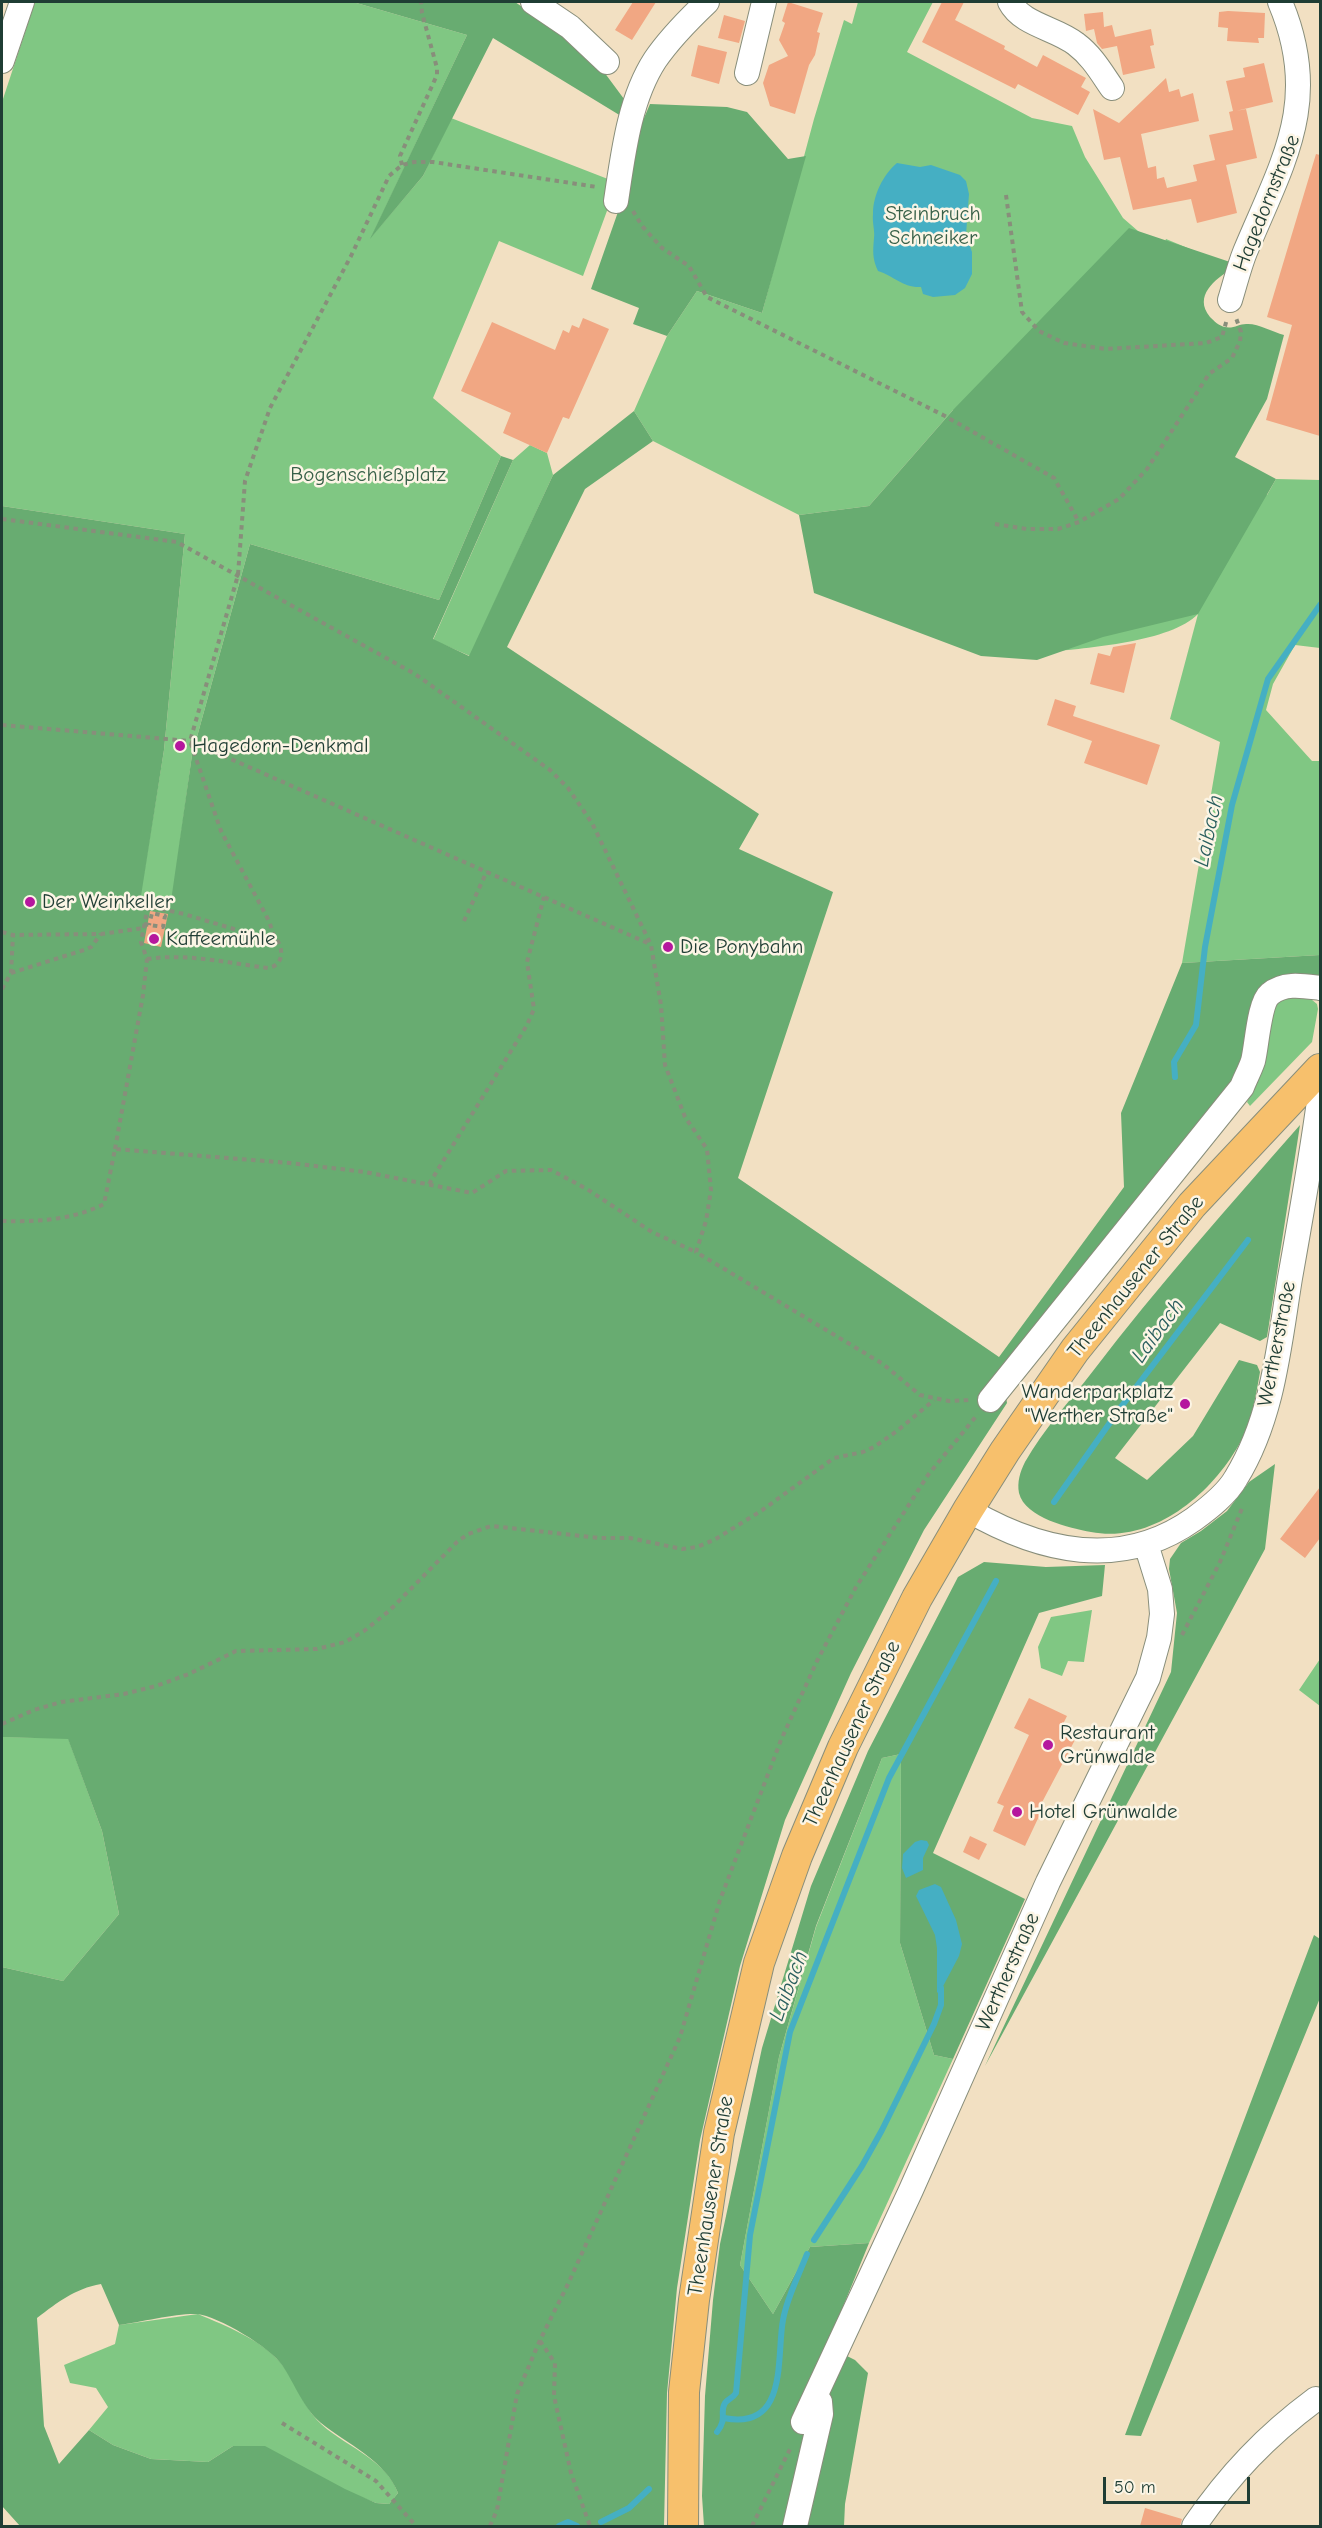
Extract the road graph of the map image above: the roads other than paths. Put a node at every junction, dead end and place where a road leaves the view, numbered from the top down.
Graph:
1 (22, 2) edge
2 (533, 2) edge
3 (707, 2) edge
4 (764, 2) edge
5 (1010, 2) edge
6 (1280, 2) edge
7 (2, 61) edge
8 (608, 62) dead end
9 (747, 73) dead end
10 (1112, 88) dead end
11 (617, 196) road end
12 (1230, 300) road end
13 (1320, 988) edge
14 (1320, 1069) edge
15 (1320, 1094) edge
16 (1319, 1119) edge
17 (990, 1400) road end
18 (968, 1510) junction
19 (1146, 1544) junction
20 (815, 2394) junction
21 (1316, 2399) dead end
22 (803, 2422) road end
23 (683, 2526) edge
24 (795, 2526) edge
25 (1194, 2526) edge

1 - 7 street
2 - 8 street
3 - 11 street
4 - 9 street
5 - 10 street
6 - 12 street, Hagedornstraße
13 - 17 street
14 - 18 main road, Theenhausener Straße
15 - 16 street, Wertherstraße
16 - 19 street, Wertherstraße
18 - 19 street, Wertherstraße
18 - 23 main road, Theenhausener Straße
19 - 20 street, Wertherstraße
20 - 22 street, Wertherstraße
20 - 24 street
21 - 25 street

